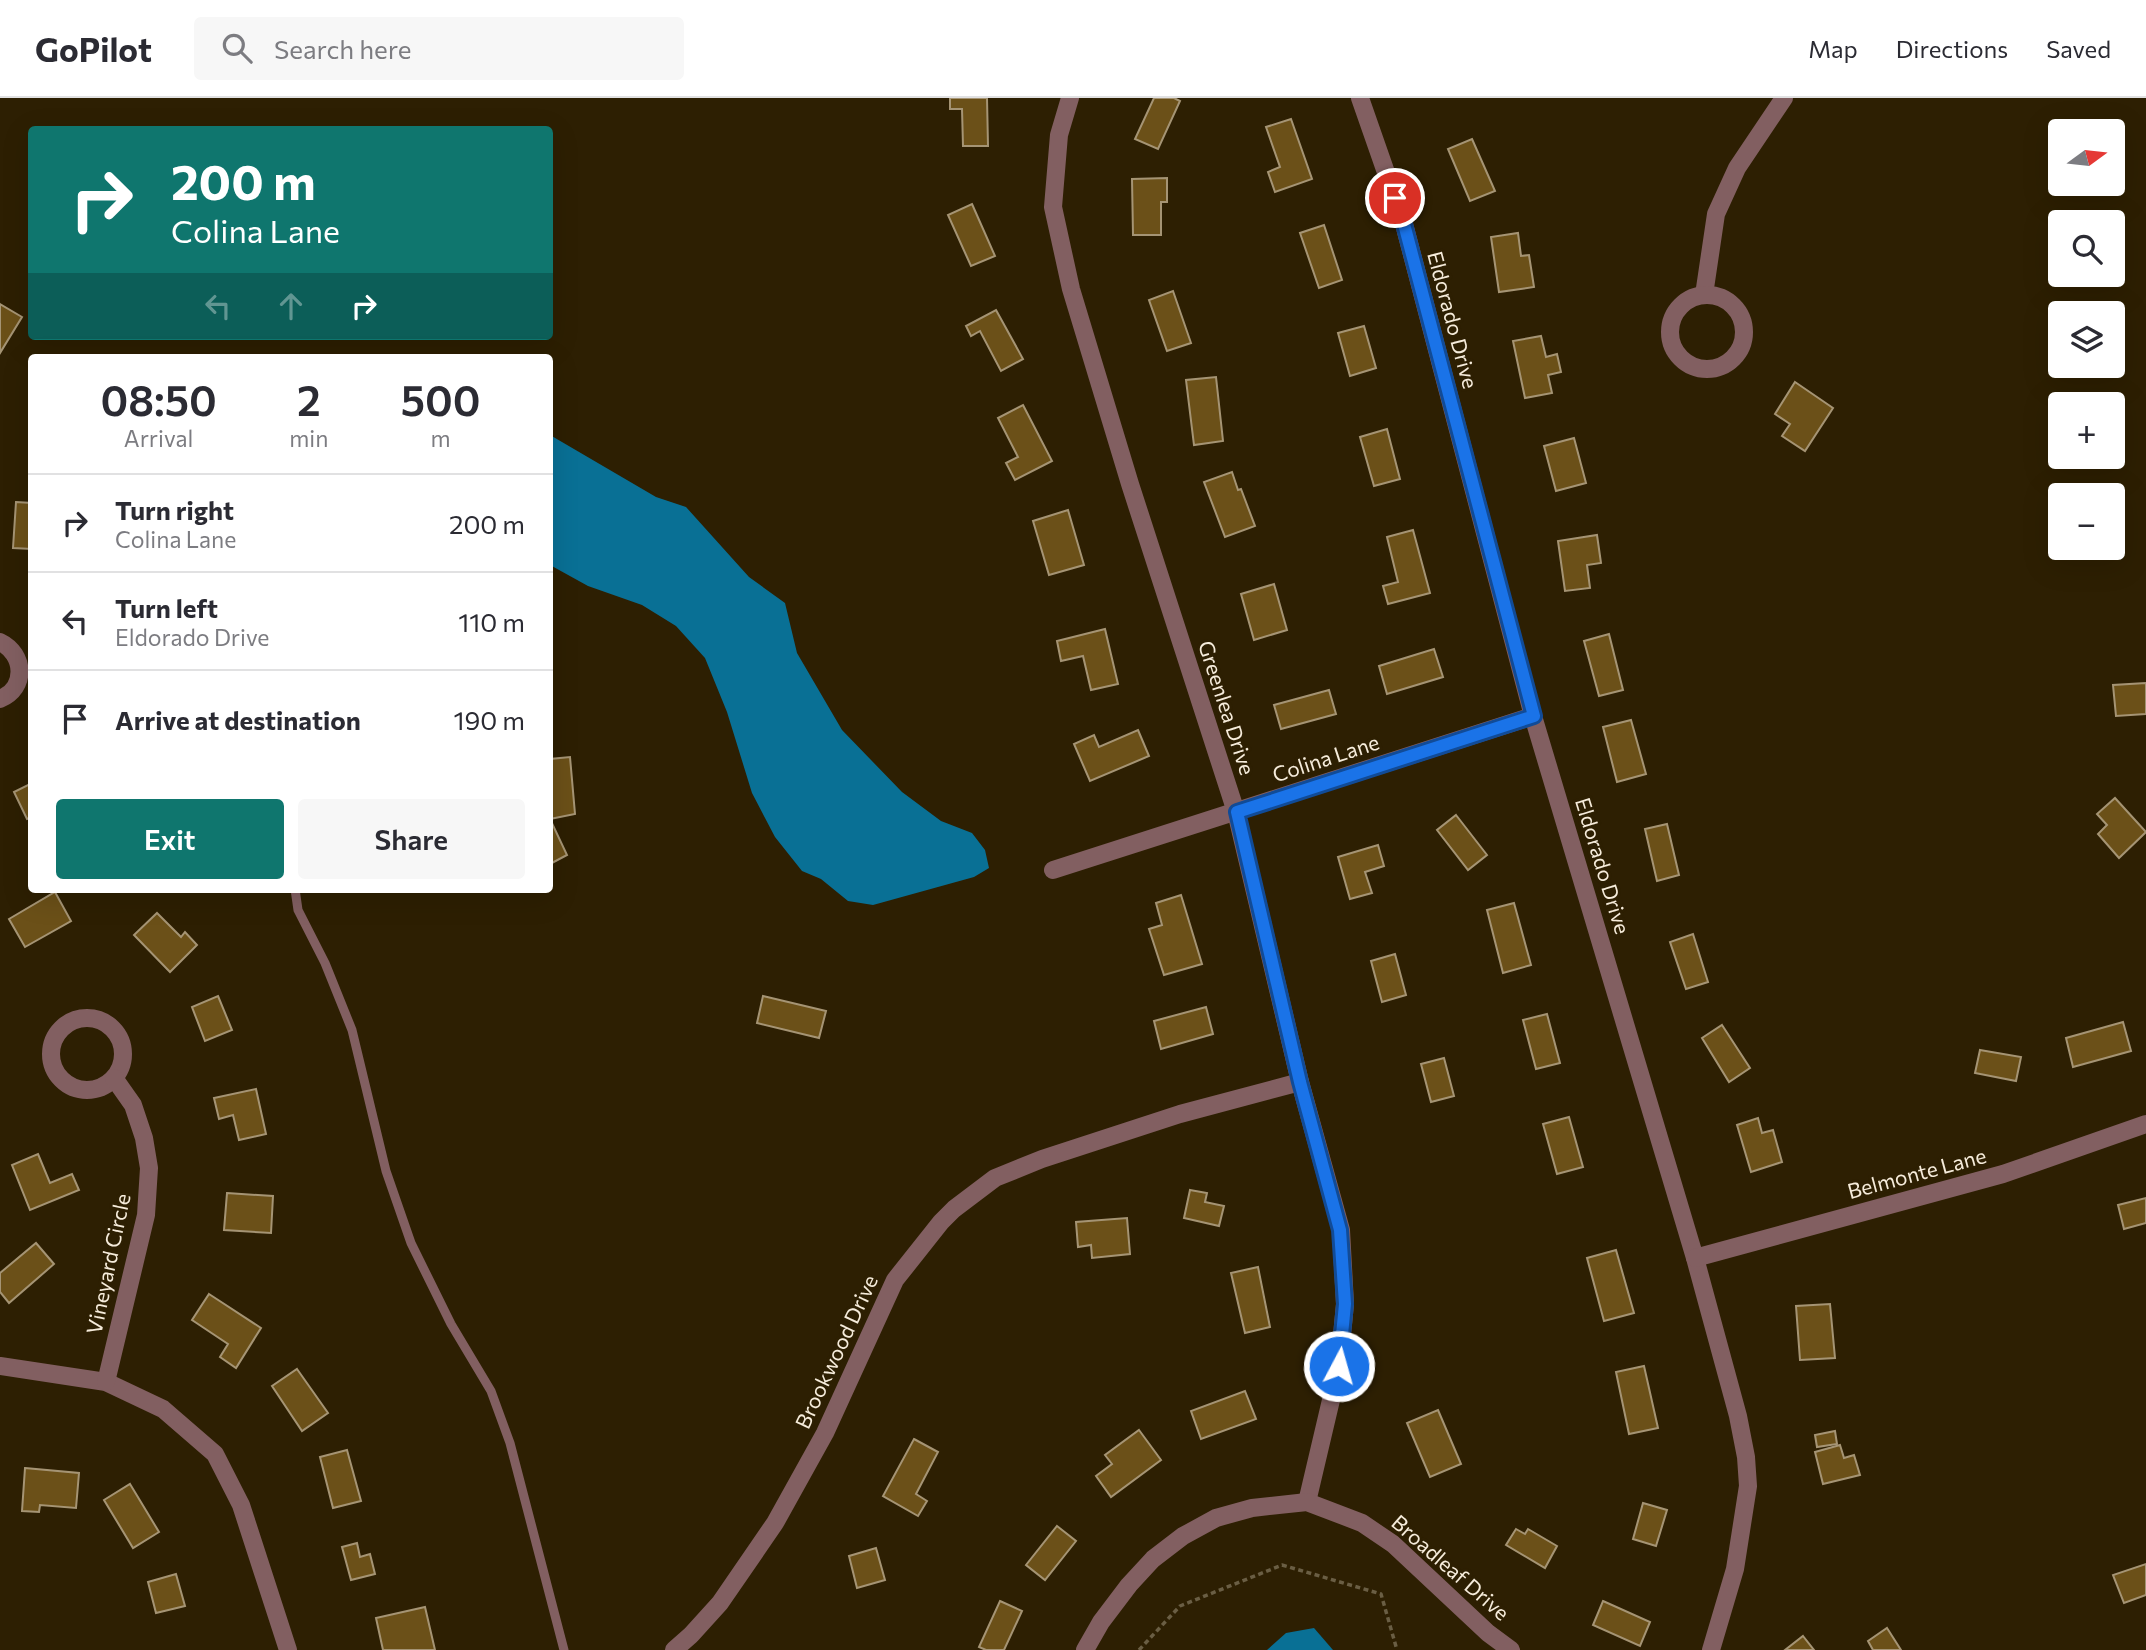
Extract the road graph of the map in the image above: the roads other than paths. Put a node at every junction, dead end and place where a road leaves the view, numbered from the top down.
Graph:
1 (1070, 98) edge
2 (1360, 98) edge
3 (1777, 100) edge
4 (1704, 295) junction
5 (0, 642) edge
6 (0, 699) edge
7 (1534, 716) junction
8 (1237, 812) junction
9 (1053, 870) dead end
10 (296, 893) edge
11 (114, 1079) junction
12 (1300, 1082) junction
13 (2146, 1124) edge
14 (1695, 1258) junction
15 (0, 1367) edge
16 (106, 1382) junction
17 (1307, 1502) junction
18 (288, 1650) edge
19 (564, 1650) edge
20 (674, 1650) edge
21 (1085, 1650) edge
22 (1511, 1650) edge
23 (1712, 1650) edge

1 - 8 street, Greenlea Drive
2 - 7 street, Eldorado Drive
3 - 4 street
4 - 4 street
5 - 6 street
7 - 8 street, Colina Lane
7 - 14 street, Eldorado Drive
8 - 9 street, Colina Lane
8 - 12 street, Greenlea Drive
10 - 19 lane
11 - 11 street
11 - 16 street, Vineyard Circle
12 - 17 street, Greenlea Drive
12 - 20 street, Brookwood Drive
13 - 14 street, Belmonte Lane
14 - 23 street, Eldorado Drive
15 - 16 street
16 - 18 street
17 - 21 street, Broadleaf Drive
17 - 22 street, Broadleaf Drive

